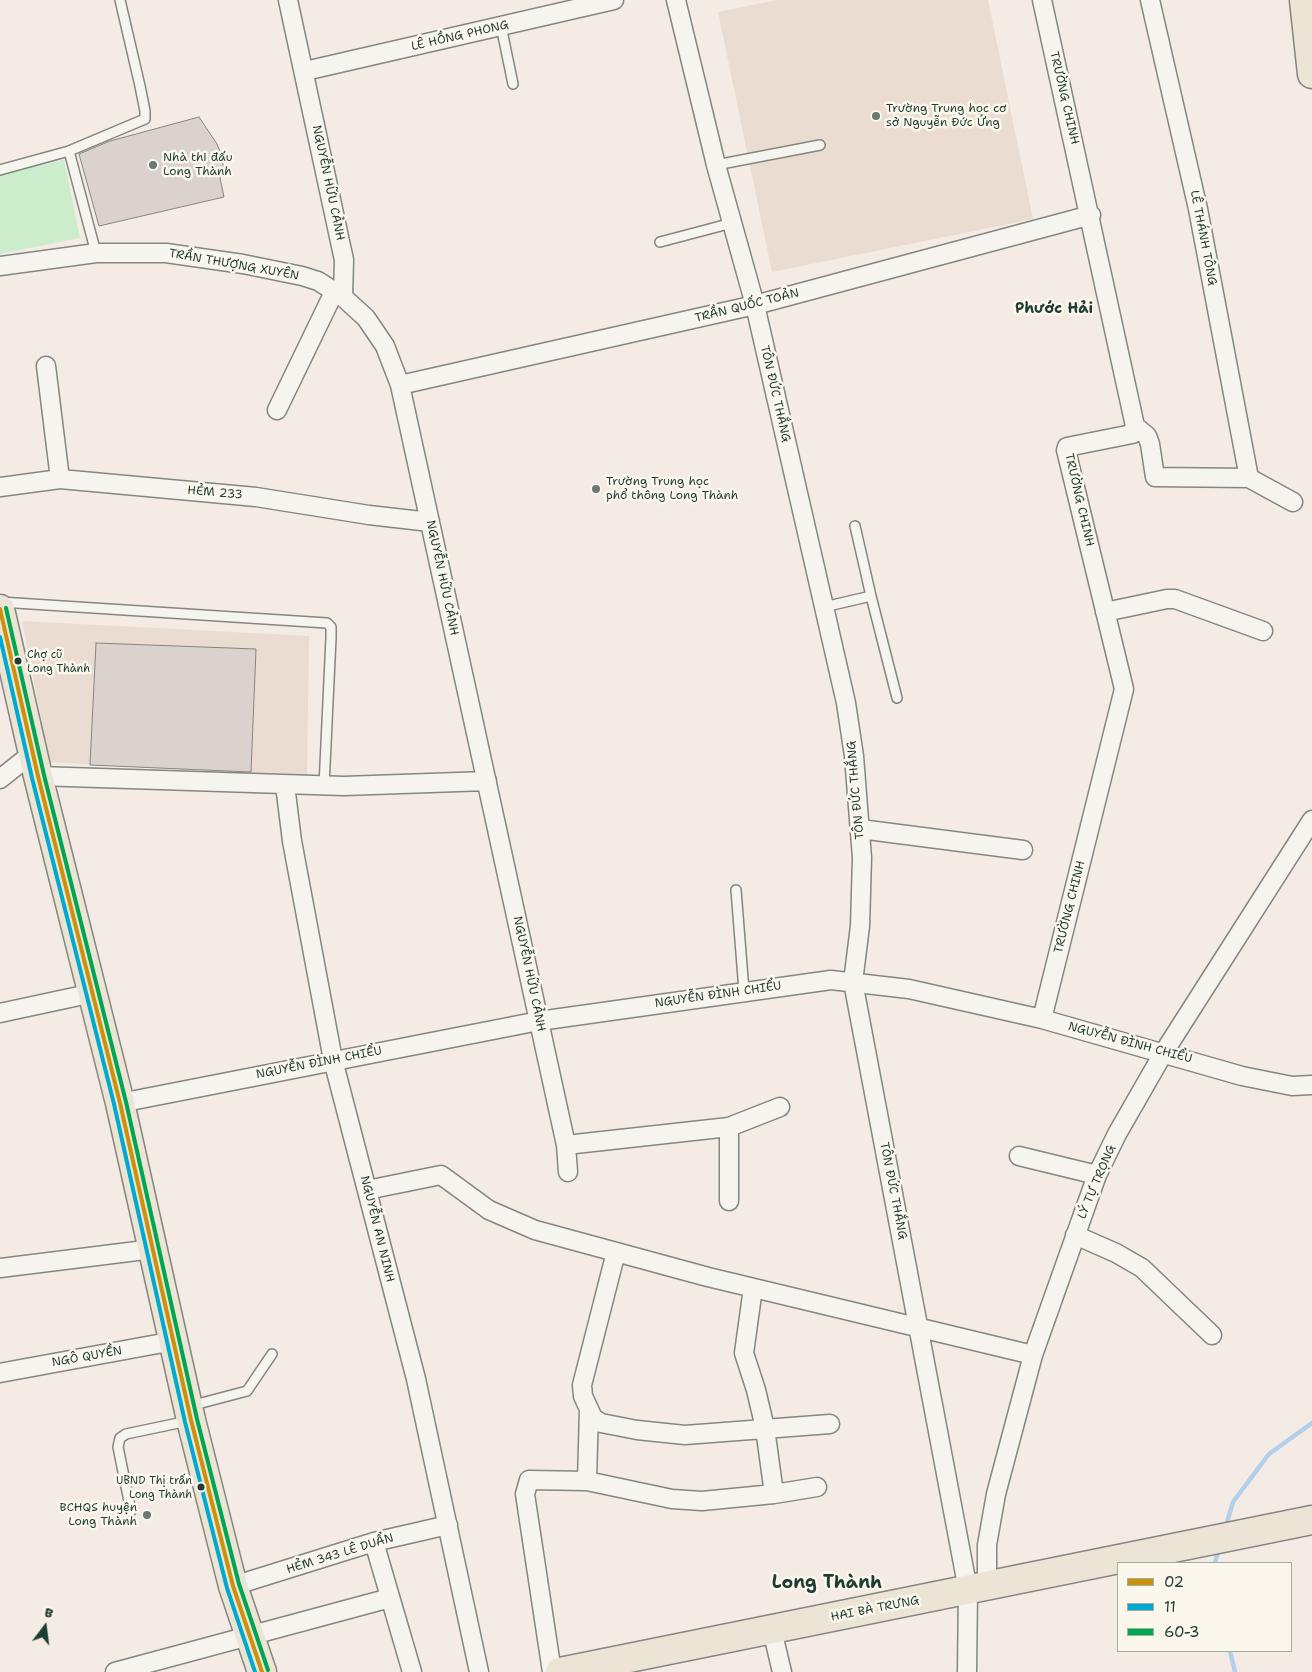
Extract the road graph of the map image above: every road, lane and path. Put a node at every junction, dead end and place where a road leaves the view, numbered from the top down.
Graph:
1 (120, 0) edge
2 (288, 0) edge
3 (614, 0) edge
4 (676, 0) edge
5 (1042, 0) edge
6 (1150, 0) edge
7 (1304, 0) edge
8 (501, 26) junction
9 (305, 71) junction
10 (1312, 74) edge
11 (513, 84) dead end
12 (820, 145) dead end
13 (69, 151) junction
14 (716, 165) junction
15 (0, 170) edge
16 (1091, 215) junction
17 (732, 223) junction
18 (660, 242) dead end
19 (96, 253) junction
20 (0, 266) edge
21 (339, 293) junction
22 (755, 305) junction
23 (46, 366) dead end
24 (400, 385) junction
25 (277, 410) dead end
26 (1135, 426) junction
27 (1249, 478) junction
28 (60, 479) junction
29 (0, 487) edge
30 (1293, 502) dead end
31 (430, 522) junction
32 (855, 526) dead end
33 (871, 596) junction
34 (0, 602) edge
35 (824, 607) junction
36 (0, 609) edge
37 (1105, 612) junction
38 (1264, 631) dead end
39 (897, 698) dead end
40 (36, 764) junction
41 (0, 779) edge
42 (487, 781) junction
43 (285, 785) junction
44 (324, 786) junction
45 (1312, 820) edge
46 (860, 829) junction
47 (1023, 850) dead end
48 (736, 890) dead end
49 (853, 982) junction
50 (744, 991) junction
51 (93, 992) junction
52 (0, 1014) edge
53 (1042, 1019) junction
54 (539, 1021) junction
55 (1164, 1052) junction
56 (333, 1060) junction
57 (1312, 1085) edge
58 (120, 1103) junction
59 (780, 1107) dead end
60 (730, 1127) junction
61 (566, 1145) junction
62 (1019, 1156) dead end
63 (568, 1172) dead end
64 (1097, 1175) junction
65 (367, 1190) junction
66 (729, 1201) dead end
67 (1075, 1235) junction
68 (153, 1249) junction
69 (616, 1252) junction
70 (0, 1268) edge
71 (753, 1288) junction
72 (919, 1327) junction
73 (1212, 1335) dead end
74 (174, 1341) junction
75 (272, 1354) dead end
76 (1033, 1355) junction
77 (0, 1373) edge
78 (589, 1408) junction
79 (189, 1413) junction
80 (830, 1424) dead end
81 (765, 1428) junction
82 (587, 1481) junction
83 (817, 1487) dead end
84 (774, 1494) junction
85 (131, 1511) dead end
86 (1312, 1520) edge
87 (448, 1525) junction
88 (374, 1542) junction
89 (233, 1586) junction
90 (978, 1588) junction
91 (390, 1598) junction
92 (772, 1630) junction
93 (249, 1635) junction
94 (115, 1672) edge
95 (262, 1672) edge
96 (412, 1672) edge
97 (479, 1672) edge
98 (552, 1672) edge
99 (560, 1672) edge
100 (782, 1672) edge
101 (967, 1672) edge

1 - 13 lane
2 - 9 street, NGUYỄN HỮU CẢNH
3 - 8 street, LÊ HỒNG PHONG
4 - 14 street, TÔN ĐỨC THẮNG
5 - 16 street, TRƯỜNG CHINH
6 - 27 street, LÊ THÁNH TÔNG
7 - 10 main road
8 - 9 street, LÊ HỒNG PHONG
8 - 11 lane
9 - 21 street, NGUYỄN HỮU CẢNH
12 - 14 lane
13 - 15 lane
13 - 19 lane
14 - 17 street, TÔN ĐỨC THẮNG
16 - 22 street, TRẦN QUỐC TOẢN
16 - 26 street, TRƯỜNG CHINH
17 - 18 lane
17 - 22 street, TÔN ĐỨC THẮNG
19 - 20 street, TRẦN THƯỢNG XUYÊN
19 - 21 street, TRẦN THƯỢNG XUYÊN
21 - 24 street, NGUYỄN HỮU CẢNH
21 - 25 street
22 - 24 street, TRẦN QUỐC TOẢN
22 - 35 street, TÔN ĐỨC THẮNG
23 - 28 street
24 - 31 street, NGUYỄN HỮU CẢNH
26 - 27 street
26 - 37 street, TRƯỜNG CHINH
27 - 30 street
28 - 29 street, HẺM 233
28 - 31 street, HẺM 233
31 - 42 street, NGUYỄN HỮU CẢNH
32 - 33 lane
33 - 35 lane
33 - 39 lane
34 - 44 lane
35 - 46 street, TÔN ĐỨC THẮNG
36 - 40 main road
37 - 38 street
37 - 53 street, TRƯỜNG CHINH
40 - 41 street
40 - 43 street
40 - 51 main road
42 - 44 street
42 - 54 street, NGUYỄN HỮU CẢNH
43 - 44 street
43 - 56 street, NGUYỄN AN NINH
45 - 55 street, LÝ TỰ TRỌNG
46 - 47 street
46 - 49 street, TÔN ĐỨC THẮNG
48 - 50 lane
49 - 50 street, NGUYỄN ĐÌNH CHIỂU
49 - 53 street, NGUYỄN ĐÌNH CHIỂU
49 - 72 street, TÔN ĐỨC THẮNG
50 - 54 street, NGUYỄN ĐÌNH CHIỂU
51 - 52 street
51 - 58 main road
53 - 55 street, NGUYỄN ĐÌNH CHIỂU
54 - 56 street, NGUYỄN ĐÌNH CHIỂU
54 - 61 street, NGUYỄN HỮU CẢNH
55 - 57 street, NGUYỄN ĐÌNH CHIỂU
55 - 64 street, LÝ TỰ TRỌNG
56 - 58 street, NGUYỄN ĐÌNH CHIỂU
56 - 65 street, NGUYỄN AN NINH
58 - 68 main road
59 - 60 street
60 - 61 street
60 - 66 street
61 - 63 street, NGUYỄN HỮU CẢNH
62 - 64 street
64 - 67 street, LÝ TỰ TRỌNG
65 - 69 street
65 - 87 street, NGUYỄN AN NINH
67 - 73 street
67 - 76 street, LÝ TỰ TRỌNG
68 - 70 street
68 - 74 main road
69 - 71 street
69 - 78 street
71 - 72 street
71 - 81 street
72 - 76 street
72 - 90 street, TÔN ĐỨC THẮNG
74 - 77 street, NGÔ QUYỀN
74 - 79 main road
75 - 79 lane
76 - 90 street, LÝ TỰ TRỌNG
78 - 81 street
78 - 82 street
79 - 85 lane
79 - 89 main road
80 - 81 street
81 - 84 street
82 - 84 street
82 - 98 street
83 - 84 street
86 - 90 main road, HAI BÀ TRƯNG
87 - 88 street, HẺM 343 LÊ DUẨN
87 - 97 street, NGUYỄN AN NINH
88 - 89 street, HẺM 343 LÊ DUẨN
88 - 91 street
89 - 93 main road
90 - 92 main road, HAI BÀ TRƯNG
90 - 101 street, LÝ TỰ TRỌNG
91 - 93 street
91 - 96 street
92 - 99 main road, HAI BÀ TRƯNG
92 - 100 street
93 - 94 street
93 - 95 main road

